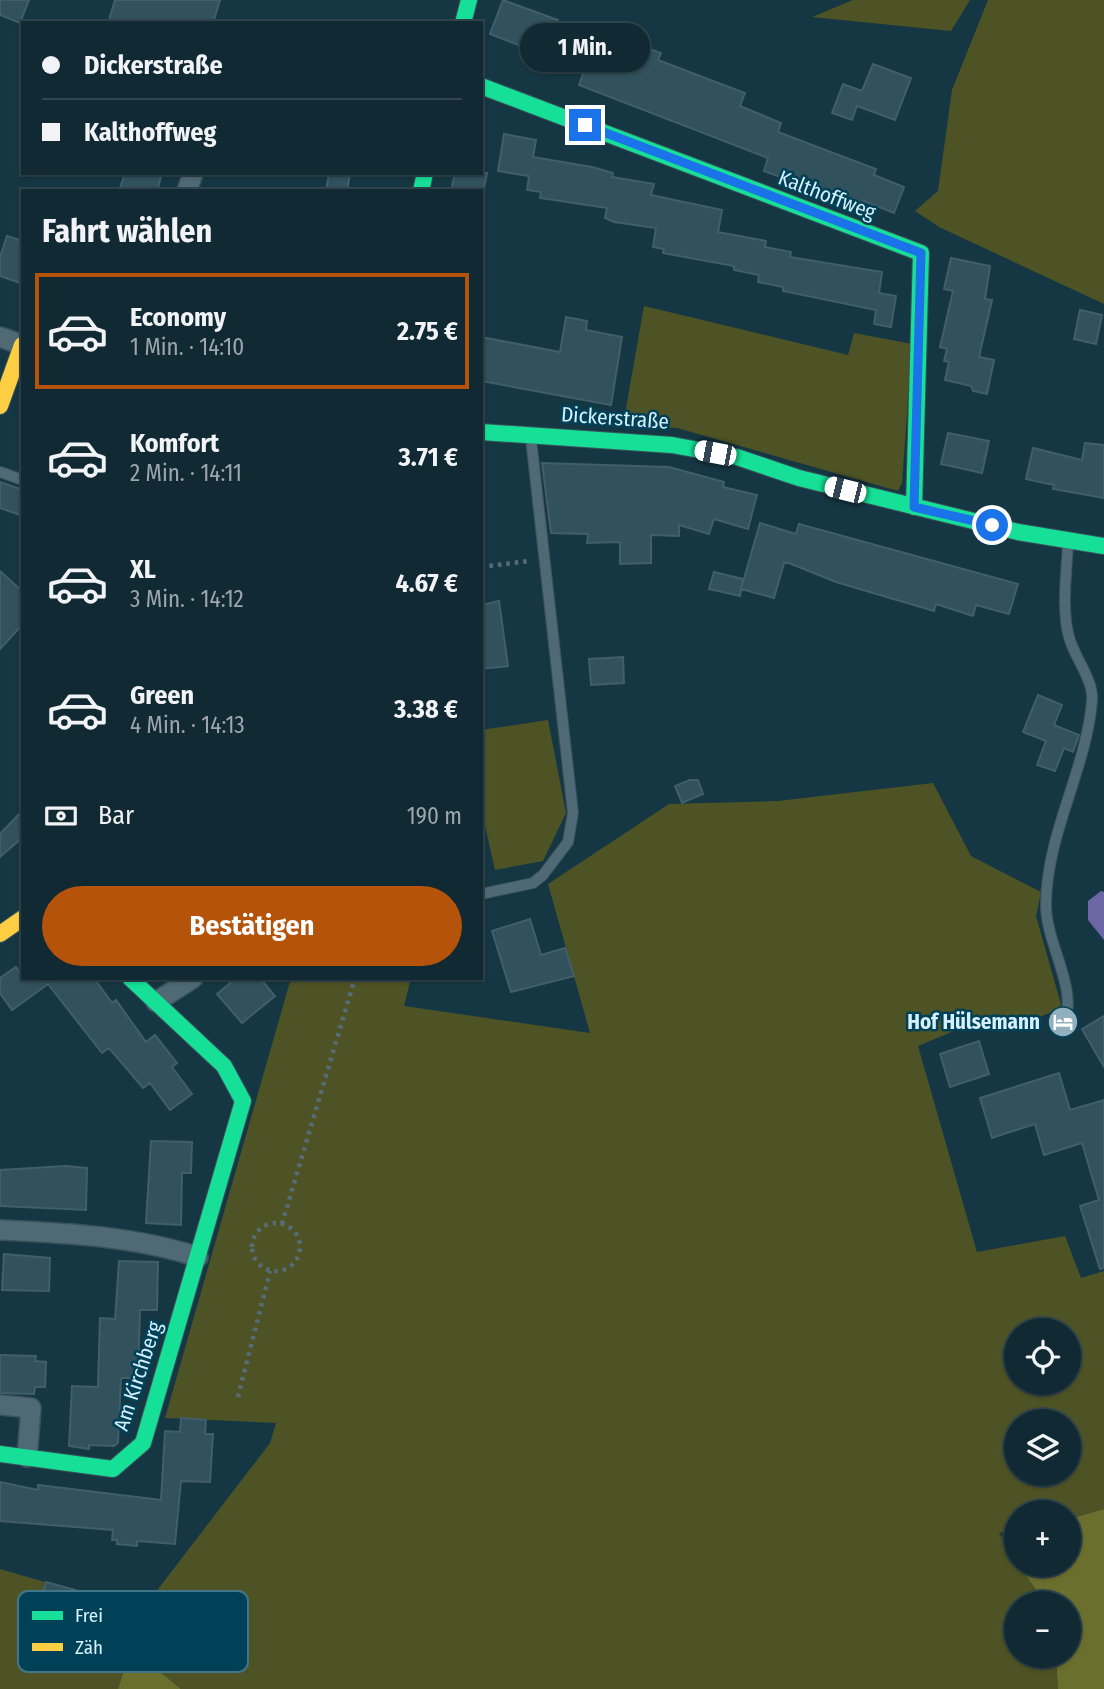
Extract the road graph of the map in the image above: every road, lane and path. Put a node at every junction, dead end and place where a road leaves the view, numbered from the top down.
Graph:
1 (469, 0) edge
2 (464, 21) edge
3 (483, 87) edge
4 (0, 337) edge
5 (21, 345) edge
6 (21, 348) edge
7 (0, 406) edge
8 (483, 432) edge
9 (531, 435) junction
10 (483, 443) edge
11 (0, 472) edge
12 (21, 479) edge
13 (914, 507) junction
14 (1068, 542) junction
15 (1104, 546) edge
16 (544, 559) junction
17 (483, 567) edge
18 (483, 894) edge
19 (21, 919) edge
20 (0, 934) edge
21 (132, 980) edge
22 (190, 980) edge
23 (354, 980) edge
24 (156, 1002) junction
25 (1064, 1026) dead end
26 (282, 1224) junction
27 (0, 1230) edge
28 (198, 1257) junction
29 (270, 1271) junction
30 (237, 1397) dead end
31 (0, 1405) edge
32 (0, 1454) edge
33 (27, 1457) junction

1 - 2 street
3 - 13 street, Kalthoffweg
4 - 5 street
6 - 7 street
8 - 9 street, Dickerstraße
9 - 10 street, Dickerstraße
9 - 13 street, Dickerstraße
9 - 16 lane
11 - 12 lane
13 - 14 street, Dickerstraße
14 - 15 street, Dickerstraße
14 - 25 lane
16 - 17 path
16 - 18 lane
19 - 20 street
21 - 24 street, Am Kirchberg
22 - 24 street
23 - 26 path
24 - 28 street, Am Kirchberg
26 - 29 path
26 - 29 path
27 - 28 street
28 - 33 street, Am Kirchberg
29 - 30 path
31 - 33 street
32 - 33 street, Am Kirchberg

